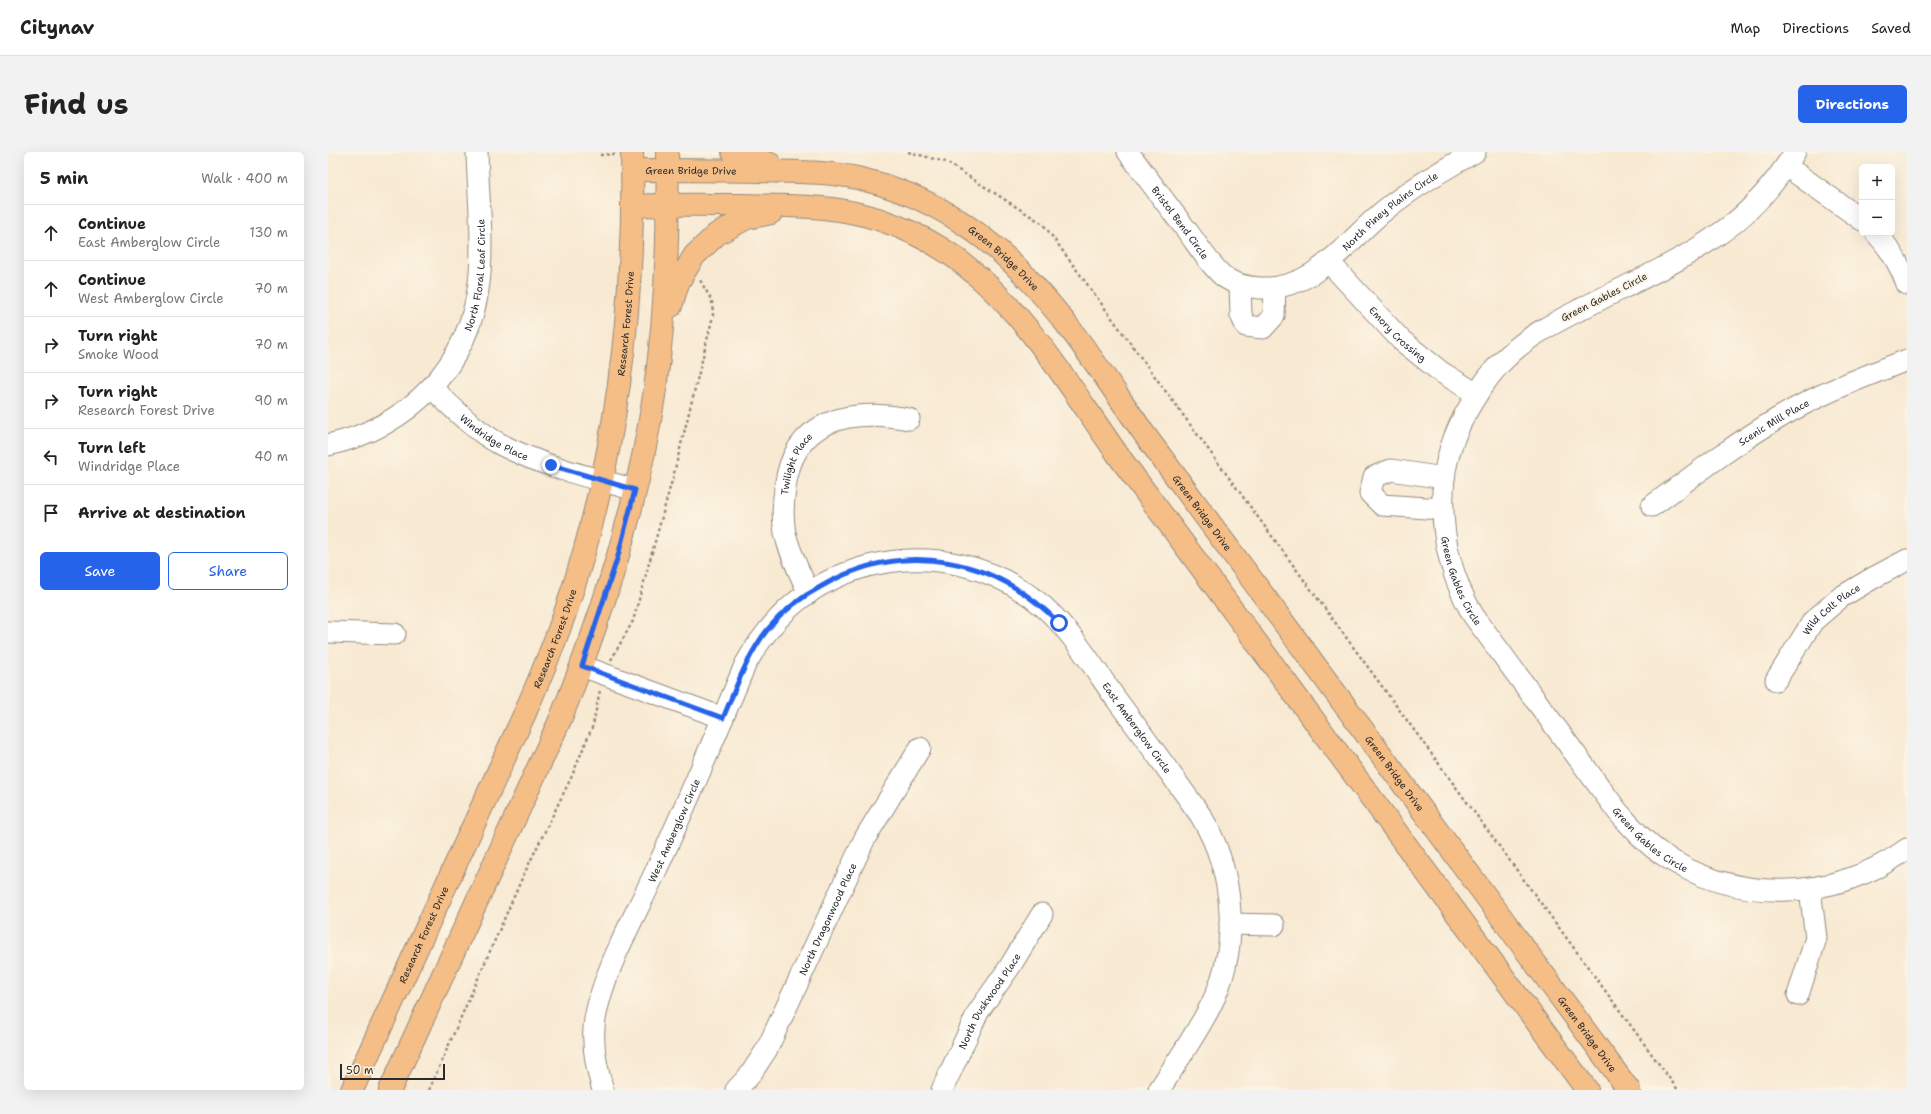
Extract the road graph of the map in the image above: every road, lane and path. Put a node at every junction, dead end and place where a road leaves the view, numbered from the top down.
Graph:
1 (477, 152) edge
2 (733, 152) edge
3 (908, 152) edge
4 (1128, 152) edge
5 (1475, 152) edge
6 (1790, 159) edge
7 (633, 161) edge
8 (667, 161) edge
9 (800, 172) junction
10 (667, 204) junction
11 (632, 206) junction
12 (798, 206) junction
13 (1859, 217) edge
14 (1878, 236) edge
15 (1328, 261) junction
16 (1240, 284) junction
17 (1907, 284) edge
18 (1275, 288) junction
19 (660, 344) junction
20 (1907, 360) edge
21 (432, 388) junction
22 (1477, 394) junction
23 (908, 419) dead end
24 (328, 445) edge
25 (1444, 478) junction
26 (602, 480) junction
27 (635, 490) junction
28 (1652, 506) dead end
29 (1442, 509) junction
30 (1907, 560) edge
31 (809, 593) junction
32 (328, 632) edge
33 (395, 634) dead end
34 (582, 666) junction
35 (1776, 680) dead end
36 (723, 718) junction
37 (920, 748) dead end
38 (1907, 849) edge
39 (1810, 889) junction
40 (1042, 914) dead end
41 (1230, 924) junction
42 (1274, 925) dead end
43 (1798, 995) dead end
44 (352, 1090) edge
45 (390, 1090) edge
46 (603, 1090) edge
47 (736, 1090) edge
48 (942, 1090) edge
49 (1159, 1090) edge
50 (1587, 1090) edge
51 (1629, 1090) edge
52 (1678, 1090) edge

1 - 21 street, North Floral Leaf Circle
2 - 9 main road
3 - 52 path
4 - 16 street, Bristol Bend Circle
5 - 15 street, North Piney Plains Circle
6 - 13 street
6 - 22 street, Green Gables Circle
7 - 8 main road, Green Bridge Drive
7 - 11 main road, Research Forest Drive
8 - 9 main road, Green Bridge Drive
8 - 10 main road
9 - 51 main road, Green Bridge Drive
10 - 11 main road
10 - 12 main road
10 - 19 main road
11 - 26 main road, Research Forest Drive
12 - 19 main road
12 - 50 main road
14 - 17 street
15 - 18 street, Bristol Bend Circle
15 - 22 street, Emory Crossing
16 - 18 street, Bristol Bend Circle
16 - 18 street
19 - 27 main road
20 - 28 street, Scenic Mill Place
21 - 24 street, North Floral Leaf Circle
21 - 26 street, Windridge Place
22 - 25 street, Green Gables Circle
23 - 31 street, Twilight Place
25 - 29 street, Green Gables Circle
25 - 29 street
26 - 27 street, Windridge Place
26 - 44 main road, Research Forest Drive
27 - 34 main road
29 - 39 street, Green Gables Circle
30 - 35 street, Wild Colt Place
31 - 36 street, West Amberglow Circle
31 - 41 street, East Amberglow Circle
32 - 33 street
34 - 36 street
34 - 45 main road
36 - 46 street, West Amberglow Circle
37 - 47 street, North Dragonwood Place
38 - 39 street, Green Gables Circle
39 - 43 street
40 - 48 street, North Duskwood Place
41 - 42 street
41 - 49 street, East Amberglow Circle

